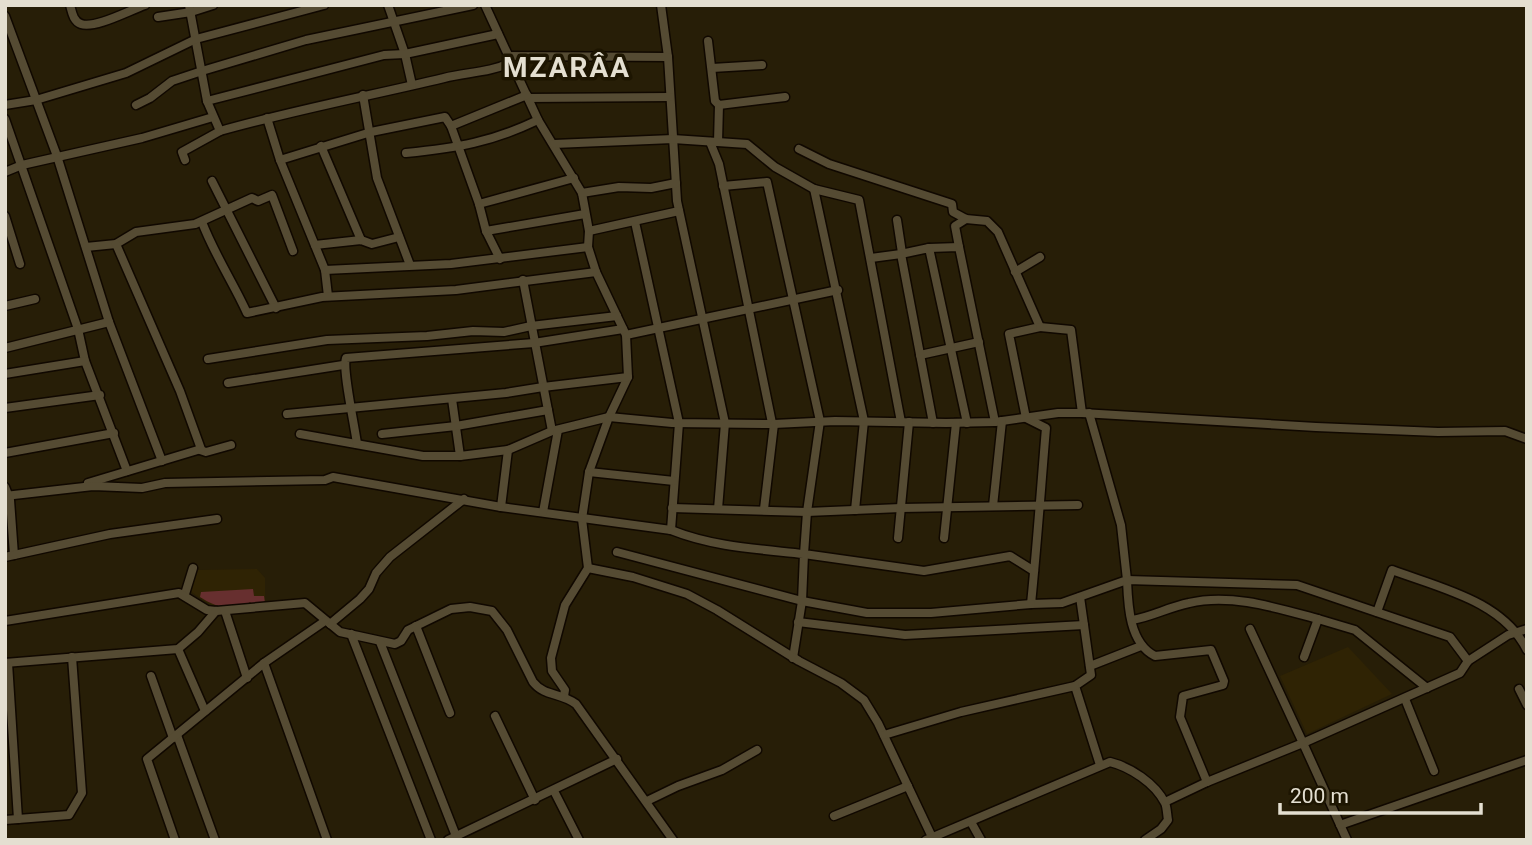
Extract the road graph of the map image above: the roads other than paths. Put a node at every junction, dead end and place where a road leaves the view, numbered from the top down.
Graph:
1 (70, 5) edge
2 (145, 5) edge
3 (213, 5) edge
4 (324, 5) edge
5 (388, 5) edge
6 (473, 5) edge
7 (485, 5) edge
8 (662, 6) edge
9 (190, 9) edge
10 (5, 16) edge
11 (158, 17) dead end
12 (393, 23) junction
13 (498, 34) junction
14 (10, 39) edge
15 (196, 39) junction
16 (708, 41) dead end
17 (405, 54) junction
18 (668, 57) junction
19 (510, 59) junction
20 (762, 65) dead end
21 (712, 68) junction
22 (202, 71) junction
23 (412, 86) junction
24 (363, 95) junction
25 (527, 97) junction
26 (670, 97) junction
27 (785, 97) dead end
28 (36, 100) junction
29 (207, 102) junction
30 (5, 105) edge
31 (135, 105) dead end
32 (719, 105) junction
33 (213, 117) junction
34 (267, 118) junction
35 (5, 119) edge
36 (538, 120) junction
37 (454, 125) junction
38 (220, 131) junction
39 (371, 132) junction
40 (673, 139) junction
41 (714, 142) junction
42 (554, 144) junction
43 (321, 146) junction
44 (458, 148) junction
45 (799, 149) dead end
46 (406, 153) dead end
47 (57, 156) junction
48 (185, 160) dead end
49 (280, 160) junction
50 (22, 165) junction
51 (5, 172) edge
52 (574, 178) junction
53 (212, 181) dead end
54 (676, 183) junction
55 (723, 186) junction
56 (814, 189) junction
57 (769, 192) junction
58 (582, 193) junction
59 (781, 198) dead end
60 (479, 204) junction
61 (227, 210) junction
62 (679, 211) junction
63 (585, 214) junction
64 (5, 216) edge
65 (966, 219) junction
66 (897, 220) dead end
67 (202, 222) junction
68 (635, 222) junction
69 (486, 231) junction
70 (589, 231) junction
71 (399, 237) junction
72 (360, 240) junction
73 (116, 244) junction
74 (315, 245) junction
75 (86, 247) junction
76 (588, 247) junction
77 (959, 247) junction
78 (929, 248) junction
79 (293, 251) dead end
80 (902, 253) junction
81 (1040, 257) dead end
82 (871, 258) junction
83 (500, 259) junction
84 (20, 264) dead end
85 (410, 265) junction
86 (325, 270) junction
87 (596, 272) junction
88 (1015, 272) junction
89 (523, 280) junction
90 (838, 290) junction
91 (328, 296) junction
92 (35, 299) dead end
93 (793, 299) junction
94 (5, 306) edge
95 (748, 307) junction
96 (276, 308) junction
97 (617, 316) junction
98 (703, 318) junction
99 (109, 321) junction
100 (531, 326) junction
101 (1040, 327) junction
102 (78, 329) junction
103 (658, 329) junction
104 (625, 332) junction
105 (979, 342) junction
106 (534, 343) junction
107 (5, 348) edge
108 (951, 348) junction
109 (920, 355) junction
110 (208, 359) dead end
111 (85, 361) junction
112 (343, 365) junction
113 (5, 374) edge
114 (628, 377) junction
115 (228, 383) dead end
116 (543, 387) junction
117 (100, 395) junction
118 (452, 399) junction
119 (352, 406) junction
120 (5, 408) edge
121 (548, 410) junction
122 (1086, 413) junction
123 (288, 414) dead end
124 (609, 416) junction
125 (1026, 418) junction
126 (820, 421) junction
127 (864, 421) junction
128 (905, 422) junction
129 (999, 422) junction
130 (679, 423) junction
131 (725, 423) junction
132 (773, 423) junction
133 (933, 423) junction
134 (956, 423) junction
135 (967, 423) junction
136 (456, 426) junction
137 (555, 431) junction
138 (114, 433) junction
139 (300, 434) dead end
140 (382, 434) dead end
141 (1527, 439) edge
142 (357, 444) junction
143 (231, 445) dead end
144 (200, 450) junction
145 (508, 450) junction
146 (5, 453) edge
147 (460, 456) junction
148 (162, 461) junction
149 (127, 471) junction
150 (589, 472) junction
151 (674, 481) junction
152 (5, 487) edge
153 (72, 488) junction
154 (7, 496) edge
155 (464, 499) junction
156 (1040, 505) junction
157 (1078, 505) dead end
158 (993, 506) junction
159 (501, 507) junction
160 (947, 507) junction
161 (672, 508) junction
162 (901, 508) junction
163 (718, 509) junction
164 (764, 509) junction
165 (855, 510) junction
166 (543, 512) junction
167 (807, 512) junction
168 (217, 519) dead end
169 (582, 519) junction
170 (671, 530) junction
171 (898, 538) dead end
172 (944, 538) dead end
173 (617, 552) dead end
174 (804, 554) junction
175 (10, 556) edge
176 (193, 568) dead end
177 (588, 568) junction
178 (1034, 571) junction
179 (1127, 580) junction
180 (184, 594) junction
181 (1080, 597) junction
182 (802, 601) junction
183 (1031, 604) junction
184 (220, 611) junction
185 (1377, 612) junction
186 (1318, 619) junction
187 (1132, 620) junction
188 (5, 621) edge
189 (798, 622) junction
190 (328, 623) junction
191 (1084, 625) junction
192 (415, 626) junction
193 (1250, 629) dead end
194 (1523, 631) edge
195 (351, 634) junction
196 (380, 642) junction
197 (1141, 646) junction
198 (178, 649) junction
199 (1527, 650) edge
200 (72, 657) junction
201 (1304, 657) dead end
202 (793, 658) junction
203 (1468, 661) junction
204 (6, 663) edge
205 (264, 663) junction
206 (1090, 666) junction
207 (151, 676) dead end
208 (247, 678) junction
209 (1075, 685) junction
210 (1427, 688) junction
211 (1519, 689) dead end
212 (564, 695) junction
213 (1405, 699) junction
214 (1527, 705) edge
215 (205, 711) junction
216 (450, 713) dead end
217 (495, 716) dead end
218 (884, 735) junction
219 (175, 737) junction
220 (1303, 743) junction
221 (757, 750) dead end
222 (617, 759) junction
223 (1527, 760) edge
224 (1100, 765) junction
225 (1434, 771) dead end
226 (1207, 782) junction
227 (908, 786) junction
228 (554, 791) junction
229 (535, 800) junction
230 (647, 801) junction
231 (1164, 803) junction
232 (834, 816) dead end
233 (18, 819) junction
234 (5, 820) edge
235 (971, 822) junction
236 (1340, 825) junction
237 (1161, 830) junction
238 (452, 838) edge
239 (929, 839) edge
240 (175, 840) edge
241 (215, 840) edge
242 (327, 840) edge
243 (431, 840) edge
244 (579, 840) edge
245 (673, 840) edge
246 (981, 840) edge
247 (1145, 840) edge
248 (1167, 840) edge
249 (1347, 840) edge

1 - 2 street
3 - 9 street
4 - 15 street
5 - 12 street
6 - 12 street
7 - 13 street
8 - 18 street
9 - 11 street
9 - 15 street
10 - 14 street
12 - 17 street
12 - 22 street
13 - 17 street
13 - 19 street
14 - 28 street
15 - 22 street
15 - 28 street
16 - 21 street
17 - 23 street
17 - 29 street
18 - 19 street
18 - 26 street
19 - 23 street
19 - 25 street
20 - 21 street
21 - 32 street
22 - 29 street
22 - 31 street
23 - 24 street
24 - 34 street
24 - 39 street
25 - 26 street
25 - 36 street
25 - 37 street
26 - 40 street
27 - 32 street
28 - 30 street
28 - 47 street
29 - 33 street
32 - 41 street
33 - 38 street
33 - 47 street
34 - 38 street
34 - 49 street
35 - 50 street
36 - 42 street
36 - 44 street
37 - 39 street
37 - 44 street
38 - 48 street
39 - 43 street
39 - 71 street
40 - 41 street
40 - 42 street
40 - 54 street
41 - 55 street
41 - 56 street
42 - 52 street
43 - 49 street
43 - 72 street
44 - 46 street
44 - 60 street
45 - 65 street
47 - 50 street
47 - 75 street
49 - 74 street
50 - 51 street
50 - 102 street
52 - 58 street
52 - 60 street
53 - 61 street
54 - 58 street
54 - 62 street
55 - 57 street
55 - 95 street
56 - 82 street
56 - 90 street
57 - 59 street
57 - 93 street
58 - 63 street
60 - 69 street
61 - 67 street
61 - 79 street
61 - 96 street
62 - 68 street
62 - 98 street
63 - 69 street
63 - 70 street
64 - 84 street
65 - 77 street
65 - 88 street
66 - 80 street
67 - 73 street
67 - 96 street
68 - 70 street
68 - 103 street
69 - 83 street
70 - 76 street
71 - 72 street
71 - 85 street
72 - 74 street
73 - 75 street
73 - 144 street
74 - 86 street
75 - 99 street
76 - 83 street
76 - 87 street
77 - 78 street
77 - 105 street
78 - 80 street
78 - 108 street
80 - 82 street
80 - 109 street
81 - 88 street
82 - 128 street
83 - 85 street
85 - 86 street
86 - 91 street
87 - 89 street
87 - 97 street
88 - 101 street
89 - 91 street
89 - 100 street
90 - 93 street
90 - 127 street
91 - 96 street
92 - 94 street
93 - 95 street
93 - 126 street
95 - 98 street
95 - 132 street
97 - 100 street
97 - 104 street
98 - 103 street
98 - 131 street
99 - 102 street
99 - 148 street
100 - 106 street
100 - 110 street
101 - 122 street
101 - 125 street
102 - 107 street
102 - 111 street
103 - 104 street
103 - 130 street
104 - 106 street
104 - 114 street
105 - 108 street
105 - 129 street
106 - 112 street
106 - 116 street
108 - 109 street
108 - 135 street
109 - 133 street
111 - 113 street
111 - 117 street
112 - 115 street
112 - 119 street
114 - 116 street
114 - 124 street
116 - 118 street
116 - 121 street
117 - 120 street
117 - 138 street
118 - 119 street
118 - 136 street
119 - 123 street
119 - 142 street
121 - 136 street
121 - 137 street
122 - 125 street
122 - 141 street
122 - 179 street
124 - 130 street
124 - 137 street
124 - 150 street
125 - 129 street
125 - 156 street
126 - 127 street
126 - 132 street
126 - 167 street
127 - 128 street
127 - 165 street
128 - 133 street
128 - 162 street
129 - 135 street
129 - 158 street
130 - 131 street
130 - 151 street
131 - 132 street
131 - 163 street
132 - 164 street
133 - 134 street
134 - 135 street
134 - 160 street
136 - 140 street
136 - 147 street
137 - 145 street
137 - 166 street
138 - 146 street
138 - 149 street
139 - 142 street
142 - 147 street
143 - 144 street
144 - 148 street
145 - 147 street
145 - 159 street
148 - 149 street
149 - 153 street
150 - 151 street
150 - 169 street
151 - 161 street
152 - 154 street
153 - 154 street
153 - 155 street
154 - 175 street
155 - 159 street
155 - 190 street
156 - 157 street
156 - 158 street
156 - 178 street
158 - 160 street
159 - 166 street
160 - 162 street
160 - 172 street
161 - 163 street
161 - 170 street
162 - 165 street
162 - 171 street
163 - 164 street
164 - 167 street
165 - 167 street
166 - 169 street
167 - 174 street
168 - 175 street
169 - 170 street
169 - 177 street
170 - 174 street
173 - 182 street
174 - 178 street
174 - 182 street
176 - 180 street
177 - 202 street
177 - 212 street
178 - 183 street
179 - 181 street
179 - 185 street
179 - 187 street
180 - 184 street
180 - 188 street
181 - 183 street
181 - 191 street
182 - 183 street
182 - 189 street
184 - 190 street
184 - 198 street
184 - 208 street
185 - 194 street
185 - 203 street
186 - 187 street
186 - 201 street
186 - 210 street
187 - 197 street
189 - 191 street
189 - 202 street
190 - 195 street
190 - 205 street
191 - 206 street
192 - 196 street
192 - 212 street
192 - 216 street
193 - 220 street
194 - 199 street
194 - 203 street
195 - 196 street
195 - 243 street
196 - 238 street
197 - 206 street
197 - 226 street
198 - 200 street
198 - 215 street
200 - 204 street
200 - 233 street
202 - 218 street
203 - 210 street
204 - 233 street
205 - 208 street
205 - 242 street
206 - 209 street
207 - 219 street
208 - 215 street
209 - 218 street
209 - 224 street
210 - 213 street
211 - 214 street
212 - 222 street
213 - 220 street
213 - 225 street
215 - 219 street
217 - 229 street
218 - 227 street
219 - 240 street
219 - 241 street
220 - 226 street
220 - 236 street
221 - 230 street
222 - 228 street
222 - 230 street
223 - 236 street
224 - 231 street
224 - 235 street
226 - 231 street
227 - 232 street
227 - 239 street
228 - 229 street
228 - 244 street
229 - 238 street
230 - 245 street
231 - 237 street
233 - 234 street
235 - 239 street
235 - 246 street
236 - 249 street
237 - 247 street
237 - 248 street

